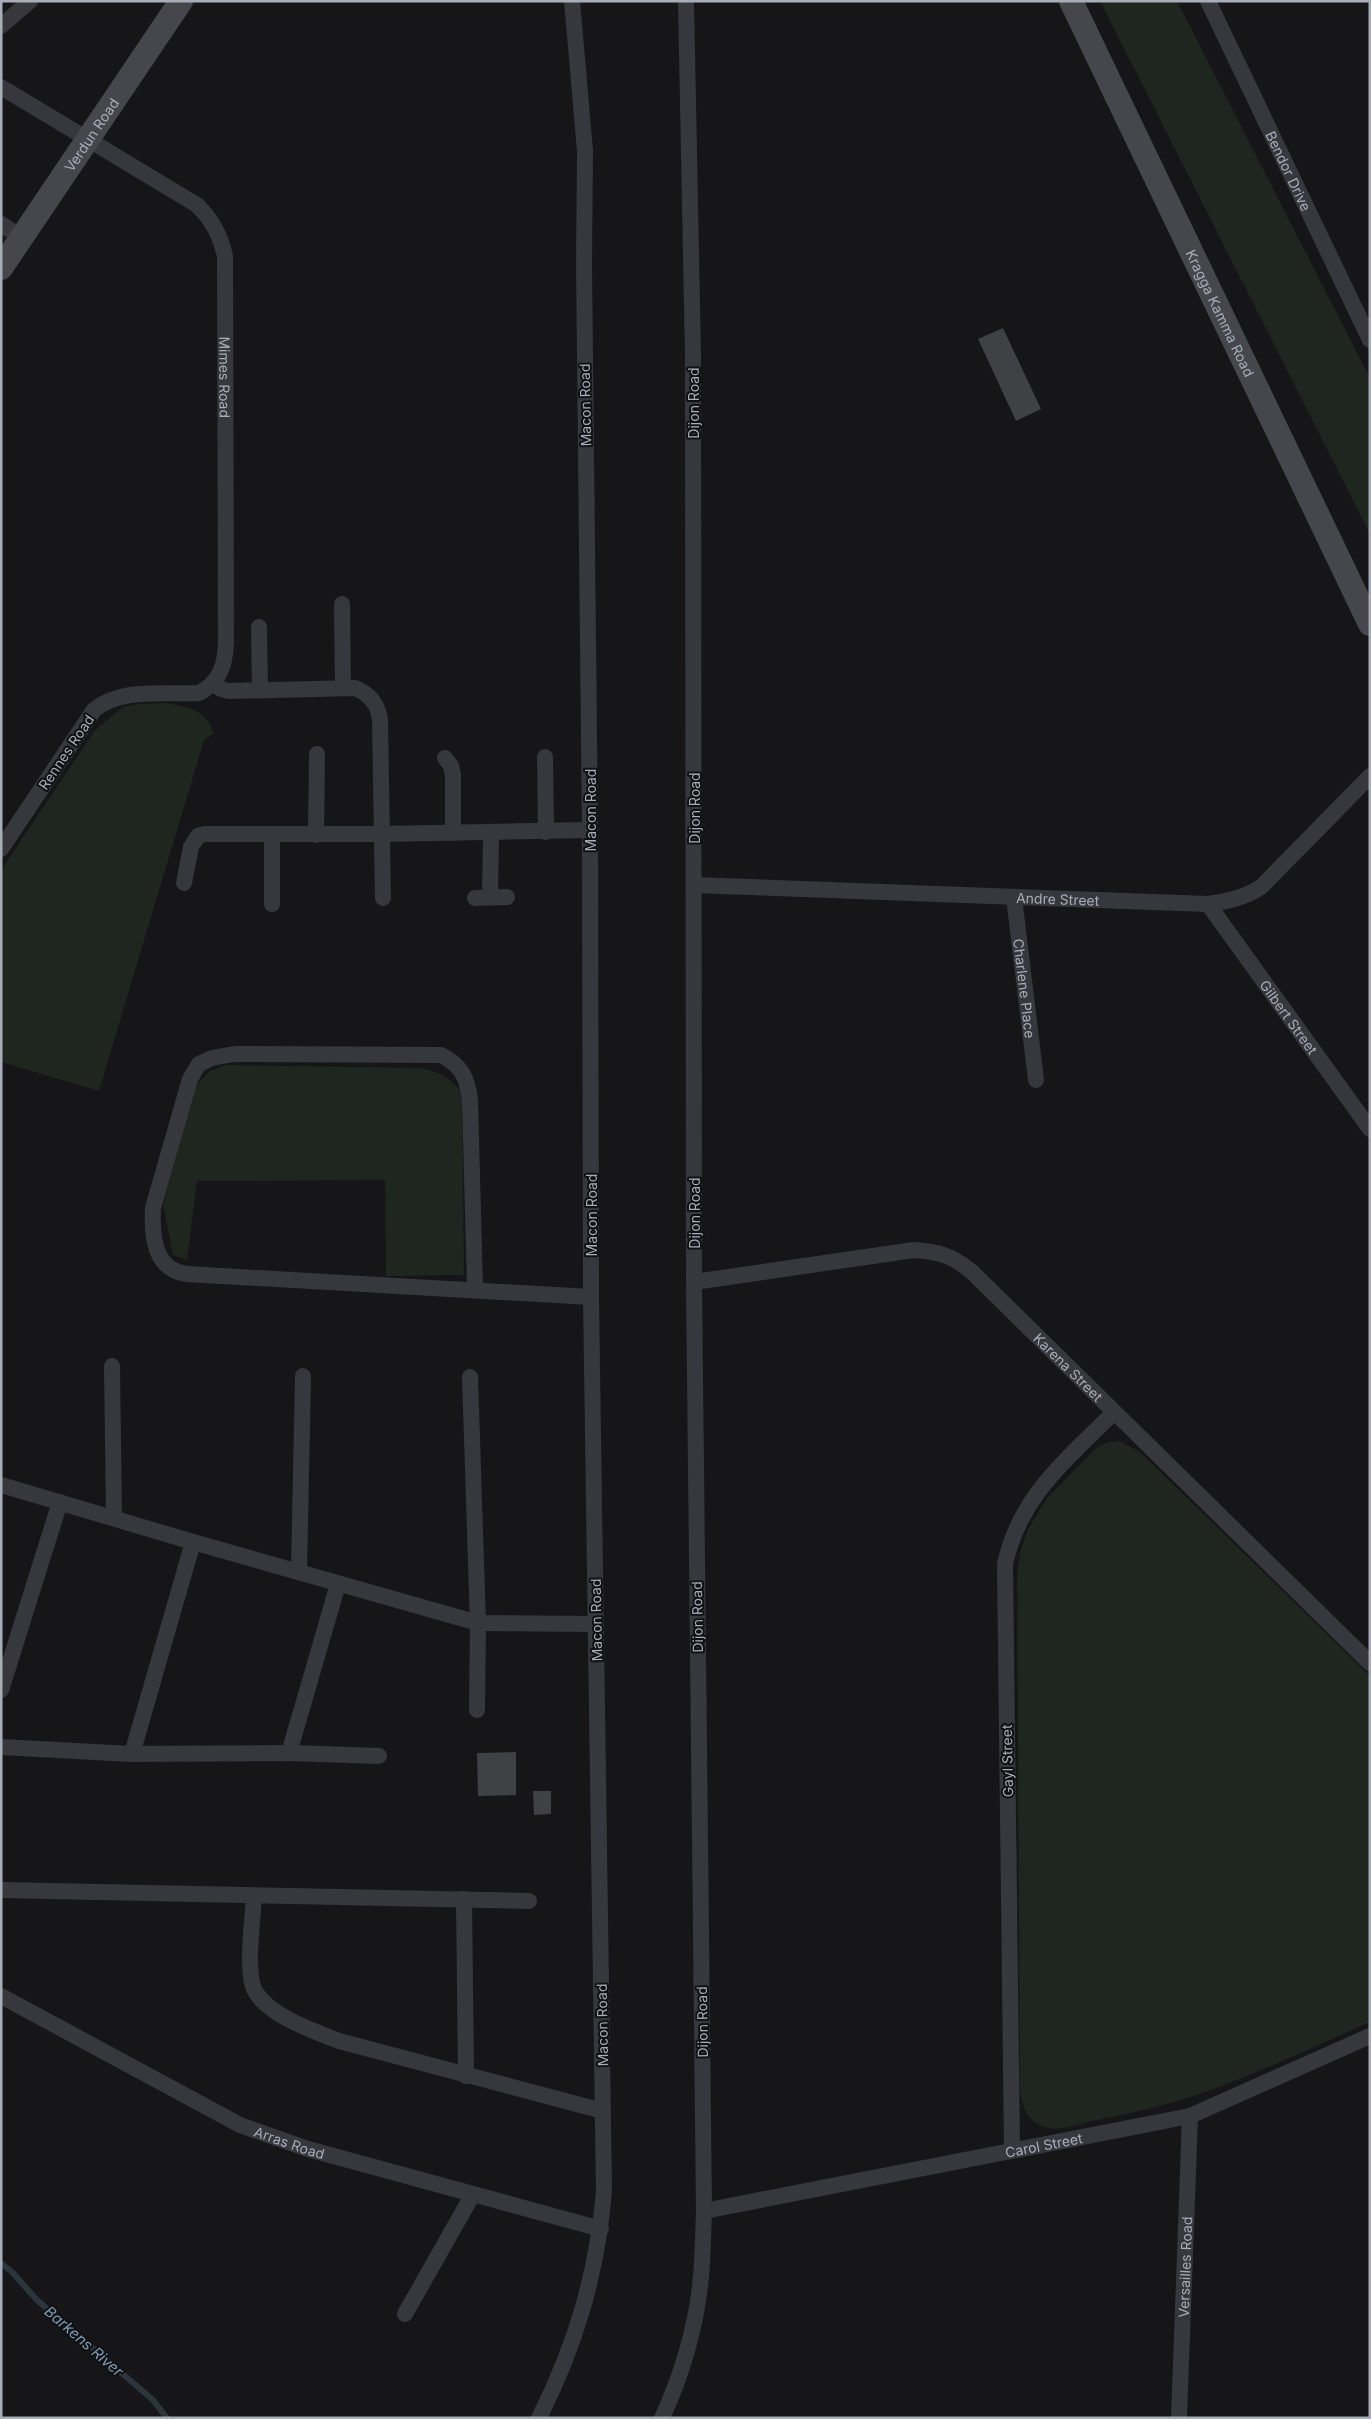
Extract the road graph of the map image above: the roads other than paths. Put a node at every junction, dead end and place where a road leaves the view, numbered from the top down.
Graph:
1 (30, 1) edge
2 (181, 1) edge
3 (572, 1) edge
4 (686, 1) edge
5 (1071, 1) edge
6 (1208, 1) edge
7 (1, 26) edge
8 (1, 87) edge
9 (88, 140) junction
10 (1, 224) edge
11 (22, 238) junction
12 (1, 268) edge
13 (1370, 340) edge
14 (342, 604) dead end
15 (1370, 624) edge
16 (259, 626) dead end
17 (214, 682) junction
18 (343, 688) junction
19 (260, 690) junction
20 (317, 754) dead end
21 (545, 757) dead end
22 (445, 758) dead end
23 (1370, 776) edge
24 (590, 830) junction
25 (491, 832) junction
26 (546, 832) junction
27 (453, 833) junction
28 (382, 834) junction
29 (272, 835) junction
30 (316, 835) junction
31 (1, 849) edge
32 (184, 883) dead end
33 (694, 885) junction
34 (507, 897) dead end
35 (1014, 897) junction
36 (383, 898) dead end
37 (271, 904) dead end
38 (1208, 904) junction
39 (1036, 1080) dead end
40 (1370, 1129) edge
41 (694, 1282) junction
42 (475, 1289) junction
43 (591, 1297) junction
44 (112, 1366) dead end
45 (303, 1376) dead end
46 (470, 1377) dead end
47 (1114, 1412) junction
48 (1, 1485) edge
49 (60, 1502) junction
50 (114, 1518) junction
51 (193, 1542) junction
52 (299, 1572) junction
53 (338, 1584) junction
54 (478, 1623) junction
55 (596, 1624) junction
56 (1370, 1663) edge
57 (1, 1690) edge
58 (477, 1710) dead end
59 (1, 1746) edge
60 (290, 1753) junction
61 (132, 1754) junction
62 (379, 1756) dead end
63 (2, 1890) edge
64 (254, 1896) junction
65 (464, 1899) junction
66 (529, 1901) dead end
67 (1, 1996) edge
68 (1370, 2036) edge
69 (466, 2076) junction
70 (603, 2111) junction
71 (1190, 2116) junction
72 (1012, 2150) junction
73 (472, 2194) junction
74 (704, 2211) junction
75 (601, 2229) junction
76 (405, 2314) dead end
77 (539, 2418) edge
78 (662, 2418) edge
79 (1179, 2418) edge

1 - 7 street
2 - 9 main road, Verdun Road
3 - 24 street, Macon Road
4 - 33 street, Dijon Road
5 - 15 main road, Kragga Kamma Road
6 - 13 street, Bendor Drive
8 - 9 street, Mimes Road
9 - 11 main road, Verdun Road
9 - 17 street, Mimes Road
10 - 11 street
11 - 12 main road, Verdun Road
14 - 18 street
16 - 19 street
17 - 19 street
17 - 31 street, Rennes Road
18 - 19 street
18 - 28 street
20 - 30 street
21 - 26 street
22 - 27 street
23 - 38 street, Andre Street
24 - 26 street
24 - 43 street, Macon Road
25 - 26 street
25 - 27 street
25 - 34 street
27 - 28 street
28 - 30 street
28 - 36 street
29 - 30 street
29 - 32 street
29 - 37 street
33 - 35 street, Andre Street
33 - 41 street, Dijon Road
35 - 38 street, Andre Street
35 - 39 street, Charlene Place
38 - 40 street, Gilbert Street
41 - 47 street, Karena Street
41 - 74 street, Dijon Road
42 - 42 street
42 - 43 street
43 - 55 street, Macon Road
44 - 50 street
45 - 52 street
46 - 54 street
47 - 56 street, Karena Street
47 - 72 street, Gayl Street
48 - 49 street
49 - 50 street
49 - 57 street
50 - 51 street
51 - 52 street
51 - 61 street
52 - 53 street
53 - 54 street
53 - 60 street
54 - 55 street
54 - 58 street
55 - 70 street, Macon Road
59 - 61 street
60 - 61 street
60 - 62 street
63 - 64 street
64 - 65 street
64 - 69 street
65 - 66 street
65 - 69 street
67 - 73 street, Arras Road
68 - 71 street, Carol Street
69 - 70 street
70 - 75 street, Macon Road
71 - 72 street, Carol Street
71 - 79 street, Versailles Road
72 - 74 street, Carol Street
73 - 75 street, Arras Road
73 - 76 street
74 - 78 street, Dijon Road
75 - 77 street, Macon Road

